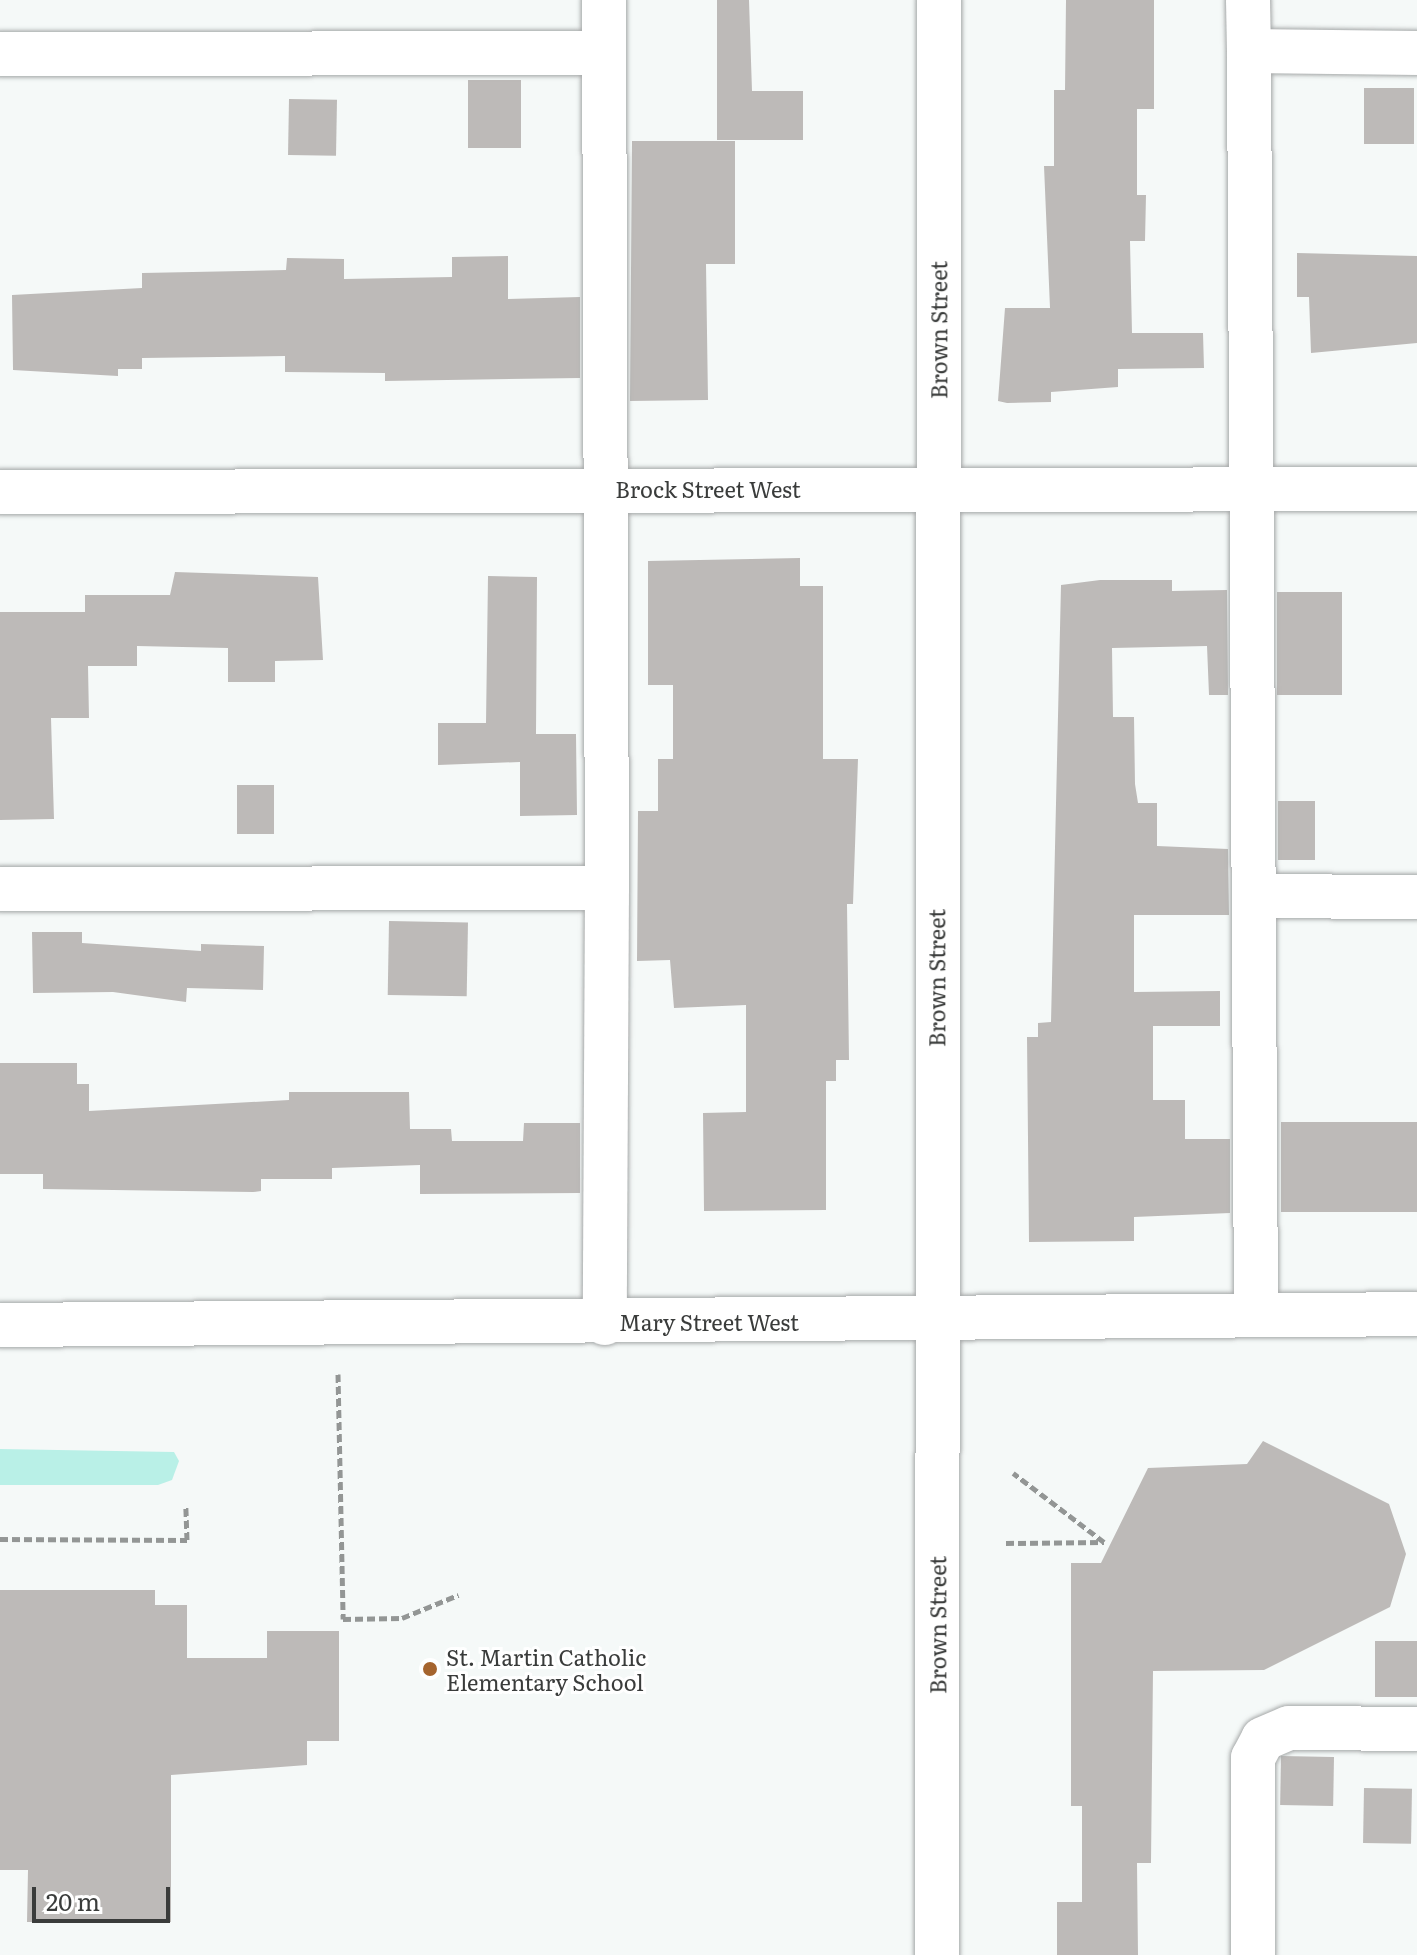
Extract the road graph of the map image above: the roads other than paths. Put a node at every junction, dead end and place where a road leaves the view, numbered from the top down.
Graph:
1 (604, 0) edge
2 (939, 0) edge
3 (1248, 0) edge
4 (1249, 51) junction
5 (604, 53) junction
6 (1417, 53) edge
7 (0, 54) edge
8 (609, 489) junction
9 (1249, 489) junction
10 (1417, 489) edge
11 (938, 490) junction
12 (0, 492) edge
13 (607, 888) junction
14 (0, 889) edge
15 (1259, 896) junction
16 (1417, 897) edge
17 (1256, 1313) junction
18 (1417, 1314) edge
19 (934, 1320) junction
20 (605, 1323) junction
21 (0, 1325) edge
22 (1417, 1729) edge
23 (937, 1955) edge
24 (1253, 1955) edge

1 - 5 street
2 - 11 street, Brown Street
3 - 4 street
4 - 6 street
4 - 9 street
5 - 7 street
5 - 8 street
8 - 11 street, Brock Street West
8 - 12 street, Brock Street West
8 - 13 street
9 - 10 street, Brock Street West
9 - 11 street, Brock Street West
9 - 15 street
11 - 19 street, Brown Street
13 - 14 street
13 - 20 street
15 - 16 street
15 - 17 street
17 - 18 street, Mary Street West
17 - 19 street, Mary Street West
19 - 20 street, Mary Street West
19 - 23 street, Brown Street
20 - 21 street, Mary Street West
22 - 24 street

